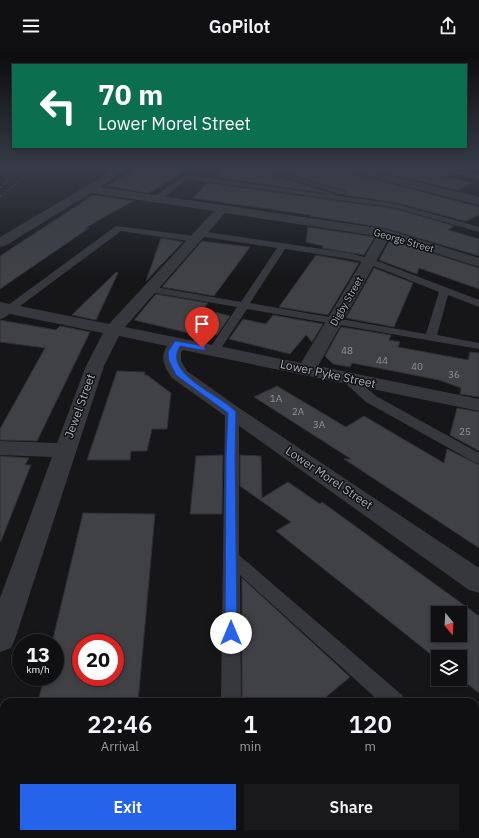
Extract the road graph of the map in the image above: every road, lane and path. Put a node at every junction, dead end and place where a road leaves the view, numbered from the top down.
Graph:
1 (64, 205) edge
2 (199, 205) edge
3 (387, 205) edge
4 (392, 205) edge
5 (397, 206) junction
6 (223, 208) junction
7 (479, 230) edge
8 (385, 233) junction
9 (198, 236) junction
10 (0, 243) edge
11 (282, 247) junction
12 (369, 261) junction
13 (479, 263) edge
14 (150, 289) junction
15 (444, 291) junction
16 (479, 304) edge
17 (245, 305) junction
18 (3, 310) edge
19 (334, 321) junction
20 (113, 330) junction
21 (431, 337) junction
22 (178, 343) junction
23 (479, 346) edge
24 (214, 350) junction
25 (306, 370) junction
26 (348, 378) junction
27 (479, 406) edge
28 (232, 412) junction
29 (0, 448) edge
30 (64, 450) junction
31 (479, 459) edge
32 (231, 557) junction
33 (479, 582) edge
34 (0, 639) edge
35 (231, 698) edge
36 (391, 698) edge

1 - 10 street
2 - 6 street, George Street
3 - 5 lane
4 - 5 lane
5 - 7 lane
6 - 8 street, George Street
6 - 9 street, Jewel Street
8 - 12 street, Digby Street
8 - 13 street, George Street
9 - 11 lane
9 - 14 street, Jewel Street
9 - 18 lane
11 - 12 lane
11 - 17 lane
12 - 15 lane
12 - 19 street, Digby Street
14 - 17 lane
14 - 20 street, Jewel Street
15 - 16 lane
15 - 21 lane
17 - 19 lane
17 - 24 lane
18 - 20 street, Lower Pyke Street
19 - 21 lane
19 - 25 street, Digby Street
20 - 22 street, Lower Pyke Street
20 - 30 street, Jewel Street
21 - 23 lane
22 - 24 street, Lower Pyke Street
22 - 28 street, Lower Morel Street
24 - 25 street, Lower Pyke Street
25 - 26 street, Lower Pyke Street
26 - 27 street, Lower Pyke Street
26 - 31 lane
28 - 32 lane
28 - 33 street, Lower Morel Street
29 - 30 street
30 - 34 street, Jewel Street
32 - 35 lane
32 - 36 lane

